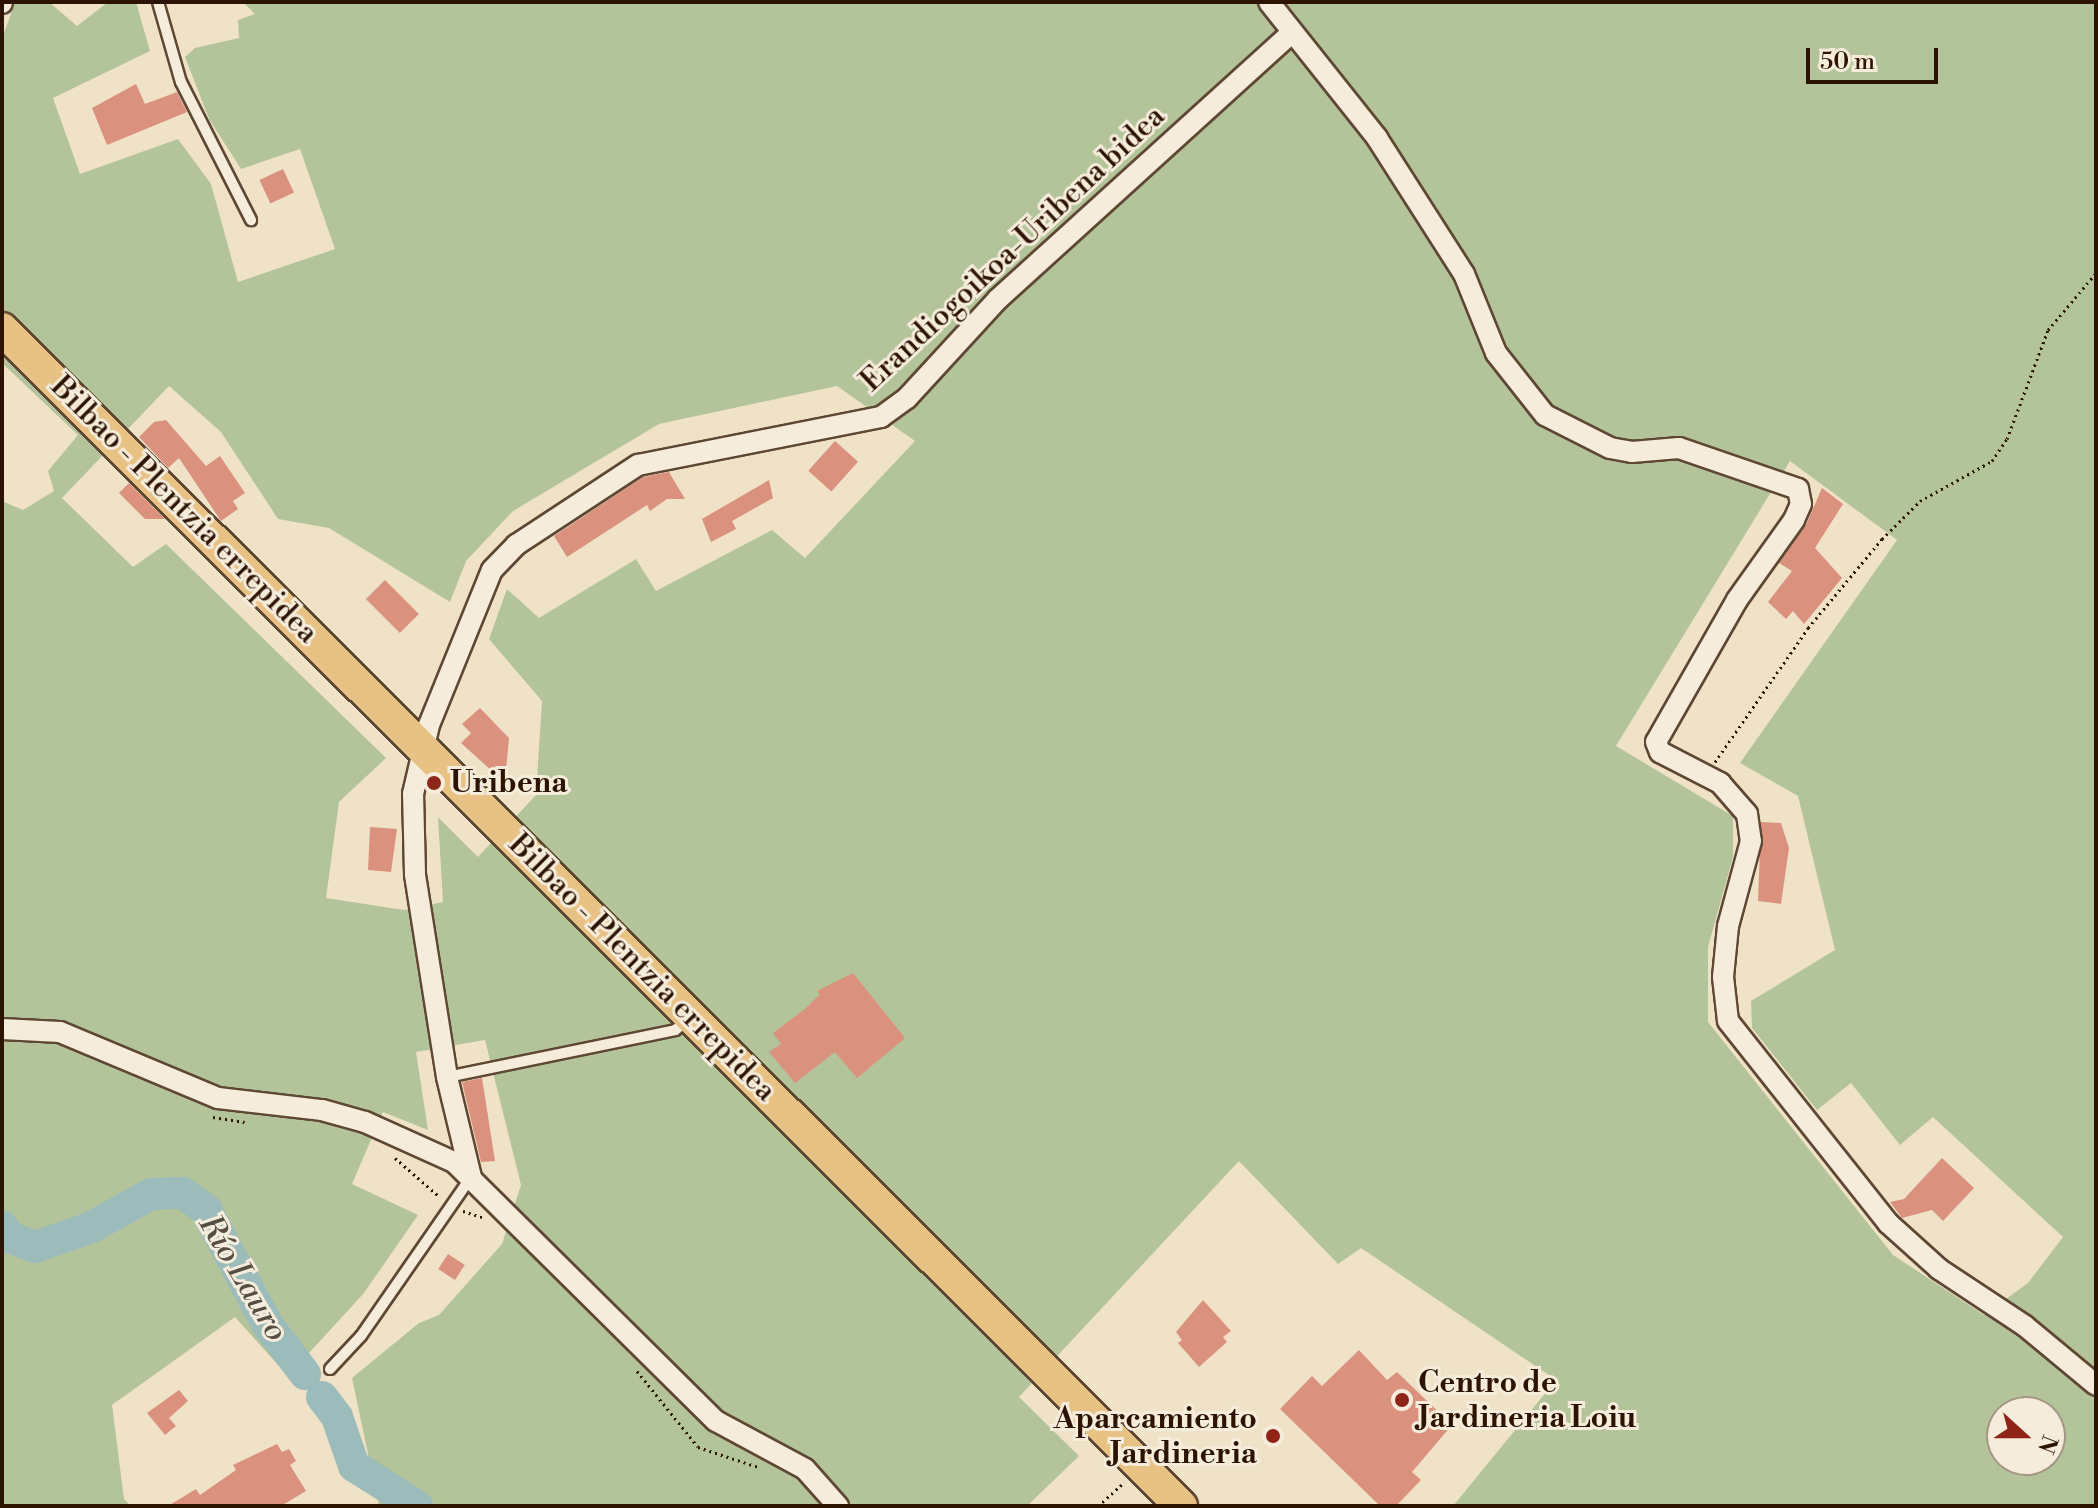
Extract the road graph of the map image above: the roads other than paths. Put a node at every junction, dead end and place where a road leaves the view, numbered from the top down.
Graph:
1 (158, 2) edge
2 (1269, 2) edge
3 (1292, 32) junction
4 (251, 220) dead end
5 (2, 329) edge
6 (14, 352) edge
7 (423, 751) junction
8 (692, 1017) junction
9 (2, 1029) edge
10 (447, 1077) junction
11 (471, 1177) junction
12 (330, 1369) dead end
13 (2096, 1385) edge
14 (838, 1506) edge
15 (1181, 1506) edge

1 - 4 lane
2 - 3 street
3 - 7 street, Erandiogoikoa-Uribena bidea
3 - 13 street
5 - 6 main road, Bilbao - Plentzia errepidea
6 - 7 main road, Bilbao - Plentzia errepidea
7 - 8 main road, Bilbao - Plentzia errepidea
7 - 10 street, Erandiogoikoa-Uribena bidea
8 - 10 lane
8 - 15 main road, Bilbao - Plentzia errepidea
9 - 11 street
10 - 11 street, Erandiogoikoa-Uribena bidea
11 - 12 lane
11 - 14 street

